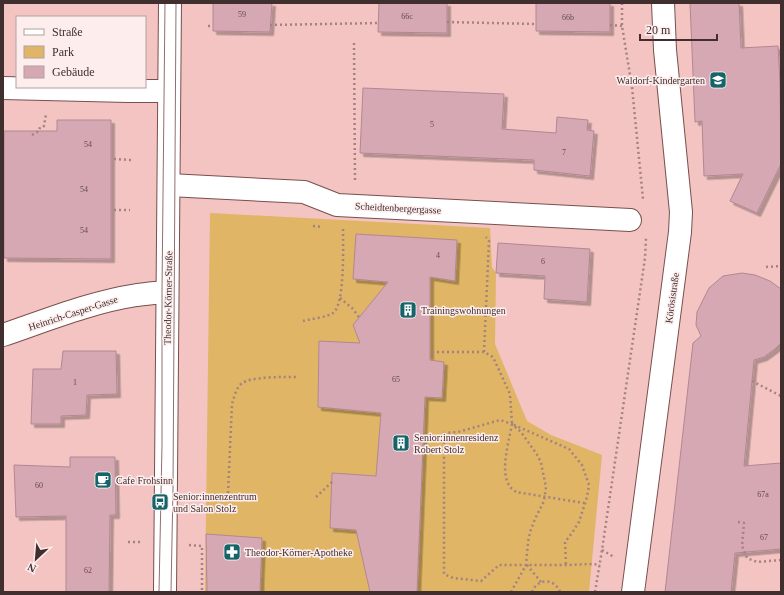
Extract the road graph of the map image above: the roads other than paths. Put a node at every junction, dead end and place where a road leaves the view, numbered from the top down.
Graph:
1 (170, 3) edge
2 (663, 3) edge
3 (3, 88) edge
4 (169, 90) junction
5 (169, 185) junction
6 (630, 220) dead end
7 (167, 293) junction
8 (3, 335) edge
9 (166, 592) edge
10 (633, 592) edge

1 - 4 street, Theodor-Körner-Straße
2 - 10 street, Körösistraße
3 - 4 street
4 - 5 street, Theodor-Körner-Straße
5 - 6 street, Scheidtenbergergasse
5 - 7 street, Theodor-Körner-Straße
7 - 8 street, Heinrich-Casper-Gasse
7 - 9 street, Theodor-Körner-Straße

